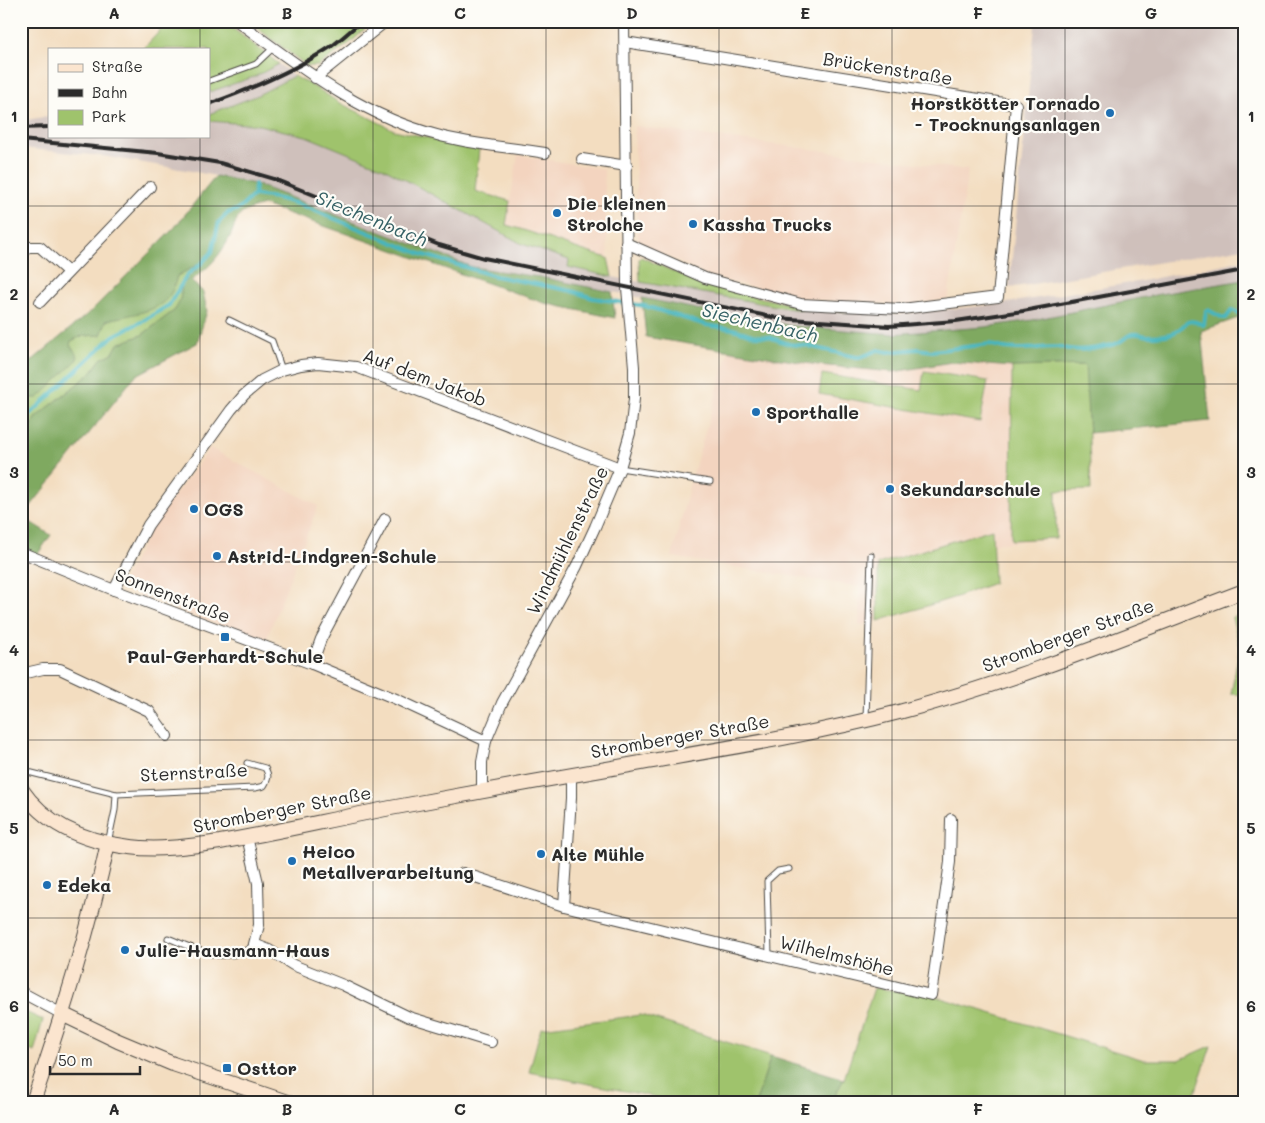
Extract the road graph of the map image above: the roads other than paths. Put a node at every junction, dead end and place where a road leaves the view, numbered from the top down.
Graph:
1 (237, 21) edge
2 (386, 21) edge
3 (624, 21) edge
4 (624, 42) junction
5 (273, 48) junction
6 (315, 78) junction
7 (210, 81) edge
8 (546, 153) dead end
9 (582, 159) dead end
10 (627, 166) junction
11 (150, 187) dead end
12 (626, 243) junction
13 (21, 254) edge
14 (68, 272) junction
15 (40, 302) dead end
16 (229, 320) dead end
17 (282, 370) junction
18 (620, 468) junction
19 (710, 482) dead end
20 (385, 519) dead end
21 (24, 554) dead end
22 (871, 556) dead end
23 (114, 590) junction
24 (1244, 591) edge
25 (312, 664) junction
26 (21, 674) edge
27 (866, 719) junction
28 (167, 736) dead end
29 (486, 741) junction
30 (247, 763) dead end
31 (28, 772) dead end
32 (571, 775) junction
33 (21, 789) edge
34 (482, 792) junction
35 (116, 794) junction
36 (951, 820) dead end
37 (247, 837) junction
38 (108, 843) junction
39 (789, 869) dead end
40 (463, 873) dead end
41 (564, 906) junction
42 (168, 938) dead end
43 (254, 944) junction
44 (769, 955) junction
45 (21, 992) edge
46 (62, 1014) junction
47 (491, 1042) dead end
48 (278, 1100) edge
49 (33, 1102) edge

1 - 5 street
2 - 6 street
3 - 4 street, Windmühlenstraße
4 - 10 street, Windmühlenstraße
4 - 12 street, Brückenstraße
5 - 6 street
5 - 7 lane
6 - 8 street
9 - 10 street
10 - 12 street, Windmühlenstraße
11 - 14 street
12 - 18 street, Windmühlenstraße
13 - 14 street
14 - 15 street
16 - 17 lane
17 - 18 street, Auf dem Jakob
17 - 23 street, Auf dem Jakob
18 - 19 lane
18 - 29 street, Windmühlenstraße
20 - 25 street
21 - 23 street, Sonnenstraße
22 - 27 lane
23 - 25 street, Sonnenstraße
24 - 27 main road, Stromberger Straße
25 - 29 street, Sonnenstraße
26 - 28 street
27 - 32 main road, Stromberger Straße
29 - 34 street, Windmühlenstraße
30 - 35 lane, Sternstraße
31 - 35 lane, Sternstraße
32 - 34 main road, Stromberger Straße
32 - 41 street
33 - 38 main road
34 - 37 main road, Stromberger Straße
35 - 38 lane, Sternstraße
36 - 44 street, Wilhelmshöhe
37 - 38 main road, Stromberger Straße
37 - 43 street
38 - 46 main road
39 - 44 lane
40 - 41 street, Wilhelmshöhe
41 - 44 street, Wilhelmshöhe
42 - 43 lane
43 - 47 street
45 - 46 street
46 - 48 main road
46 - 49 main road

